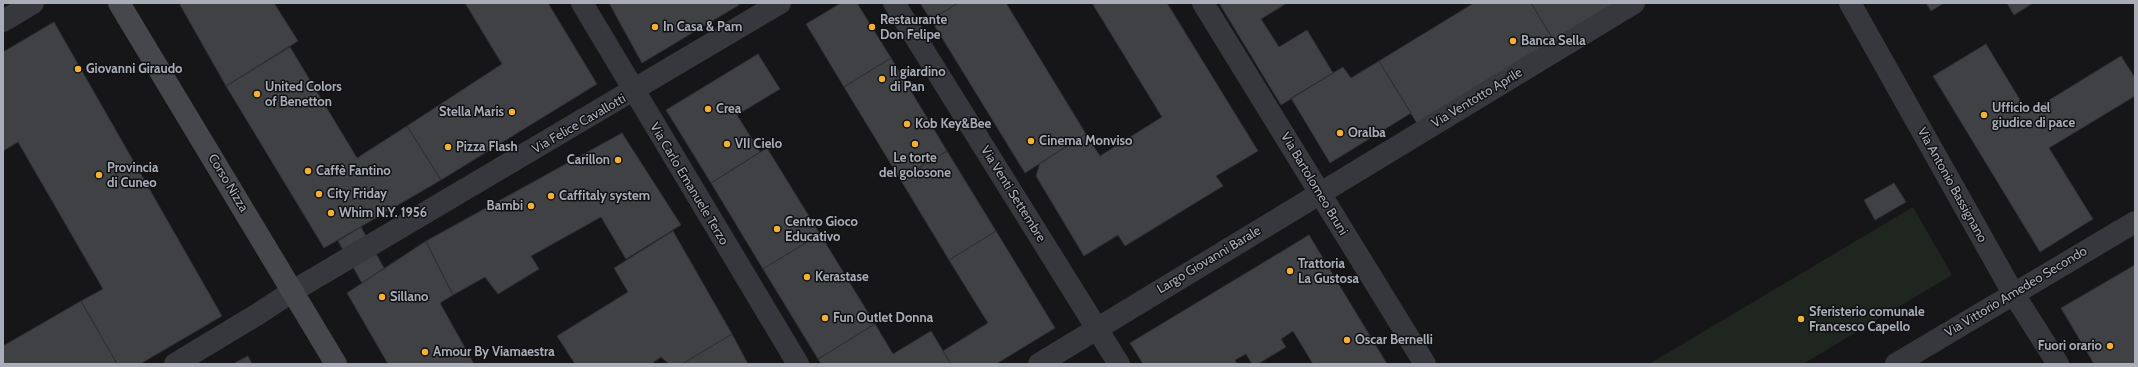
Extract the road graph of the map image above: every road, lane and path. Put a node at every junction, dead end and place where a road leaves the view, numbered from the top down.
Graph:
1 (33, 3) edge
2 (119, 3) edge
3 (582, 3) edge
4 (780, 3) edge
5 (894, 3) edge
6 (1203, 3) edge
7 (1634, 3) edge
8 (1850, 3) edge
9 (3, 21) edge
10 (633, 91) junction
11 (1320, 192) junction
12 (2135, 222) edge
13 (293, 291) junction
14 (2013, 293) junction
15 (1097, 328) junction
16 (175, 364) edge
17 (336, 364) edge
18 (798, 364) edge
19 (1039, 364) edge
20 (1119, 364) edge
21 (1425, 364) edge
22 (1896, 364) edge
23 (2058, 364) edge

1 - 9 street
2 - 13 street, Corso Nizza
3 - 10 street, Via Carlo Emanuele Terzo
4 - 10 street, Via Felice Cavallotti
5 - 15 street, Via Venti Settembre
6 - 11 street, Via Bartolomeo Bruni
7 - 11 street, Via Ventotto Aprile
8 - 14 street, Via Antonio Bassignano
10 - 13 street, Via Felice Cavallotti
10 - 18 street, Via Carlo Emanuele Terzo
11 - 15 street, Largo Giovanni Barale
11 - 21 street, Via Bartolomeo Bruni
12 - 14 street, Via Vittorio Amedeo Secondo
13 - 16 street, Via Felice Cavallotti
13 - 17 street, Corso Nizza
14 - 22 street, Via Vittorio Amedeo Secondo
14 - 23 street, Via Antonio Bassignano
15 - 19 street
15 - 20 street, Via Venti Settembre

